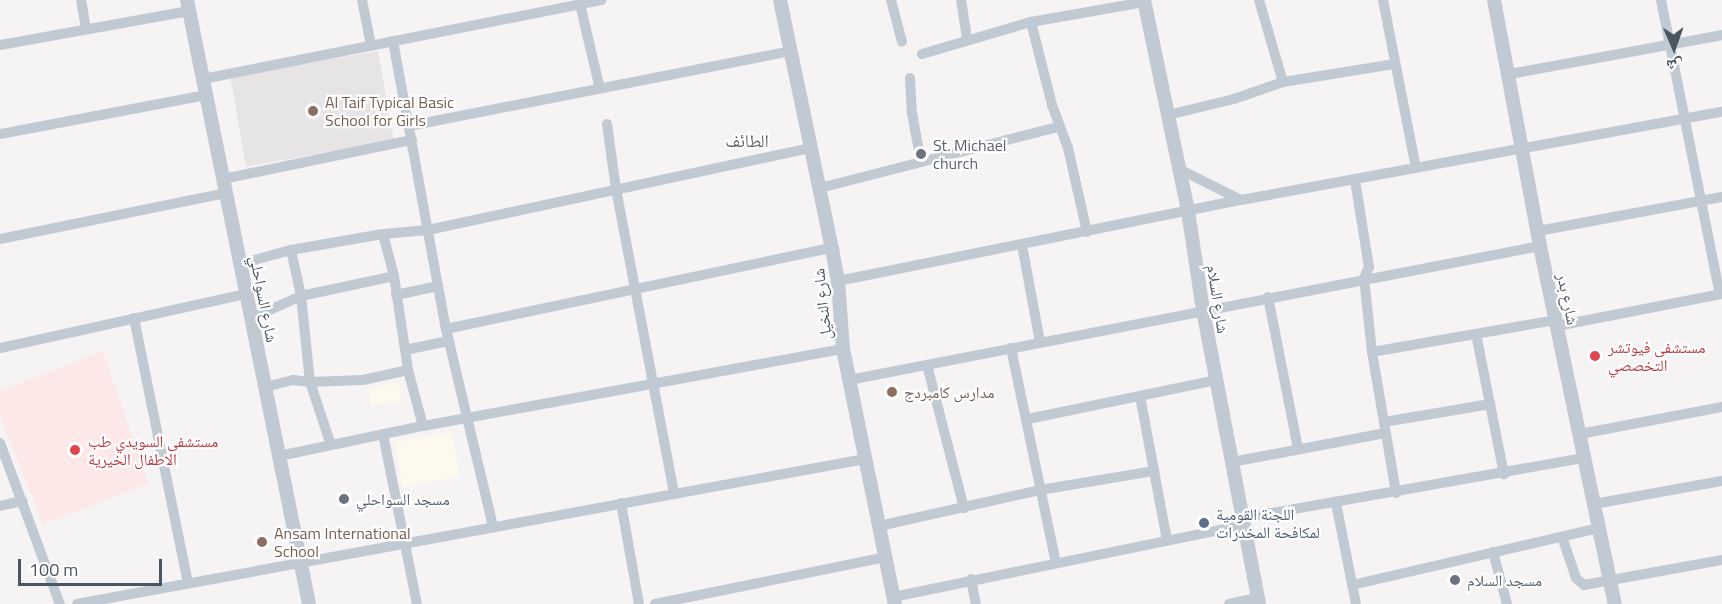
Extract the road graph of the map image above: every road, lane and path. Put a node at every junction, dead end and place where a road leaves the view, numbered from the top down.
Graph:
1 (81, 0) edge
2 (362, 0) edge
3 (601, 0) edge
4 (780, 0) edge
5 (891, 0) edge
6 (961, 0) edge
7 (1258, 0) edge
8 (1383, 0) edge
9 (1494, 0) edge
10 (1660, 0) edge
11 (1144, 1) edge
12 (580, 4) junction
13 (549, 5) edge
14 (188, 6) edge
15 (1031, 22) junction
16 (86, 29) junction
17 (1722, 35) edge
18 (967, 38) junction
19 (393, 41) junction
20 (902, 42) dead end
21 (1668, 44) junction
22 (0, 45) edge
23 (371, 45) junction
24 (792, 51) junction
25 (922, 54) dead end
26 (1394, 64) junction
27 (1510, 74) junction
28 (910, 78) dead end
29 (203, 79) junction
30 (1282, 82) junction
31 (600, 89) junction
32 (206, 96) junction
33 (1722, 112) edge
34 (1168, 116) junction
35 (1683, 119) junction
36 (607, 124) dead end
37 (409, 126) junction
38 (1058, 127) junction
39 (0, 134) edge
40 (412, 140) junction
41 (812, 148) junction
42 (1524, 149) junction
43 (921, 162) junction
44 (1416, 168) junction
45 (1179, 169) junction
46 (1356, 180) junction
47 (224, 186) junction
48 (820, 188) junction
49 (616, 189) junction
50 (1722, 197) edge
51 (1241, 200) junction
52 (1702, 201) junction
53 (1188, 211) junction
54 (428, 230) junction
55 (1538, 231) junction
56 (1087, 232) junction
57 (383, 234) junction
58 (0, 239) edge
59 (1022, 245) junction
60 (1540, 246) junction
61 (832, 248) junction
62 (291, 250) junction
63 (240, 264) junction
64 (393, 276) junction
65 (1364, 278) junction
66 (838, 281) junction
67 (438, 286) junction
68 (635, 289) junction
69 (246, 294) junction
70 (1721, 294) edge
71 (396, 295) junction
72 (302, 297) junction
73 (1268, 297) junction
74 (1203, 310) junction
75 (134, 318) junction
76 (251, 318) junction
77 (1557, 323) junction
78 (446, 329) junction
79 (1476, 334) junction
80 (448, 341) junction
81 (1040, 342) junction
82 (0, 348) edge
83 (1011, 348) junction
84 (843, 349) junction
85 (405, 350) junction
86 (1371, 352) junction
87 (927, 365) junction
88 (408, 370) junction
89 (849, 380) junction
90 (1216, 380) junction
91 (309, 382) junction
92 (653, 385) junction
93 (265, 387) junction
94 (1140, 396) junction
95 (1490, 404) junction
96 (1722, 407) edge
97 (468, 418) junction
98 (1028, 420) junction
99 (423, 426) junction
100 (1385, 427) junction
101 (383, 434) junction
102 (1580, 434) junction
103 (0, 443) edge
104 (331, 445) junction
105 (1298, 449) junction
106 (279, 456) junction
107 (1584, 458) junction
108 (865, 459) junction
109 (1232, 462) junction
110 (1154, 471) junction
111 (1504, 474) junction
112 (1722, 481) edge
113 (1040, 490) junction
114 (1396, 493) junction
115 (674, 494) junction
116 (22, 501) junction
117 (1336, 503) junction
118 (621, 504) junction
119 (1594, 504) junction
120 (0, 506) edge
121 (964, 508) junction
122 (1244, 522) junction
123 (879, 526) junction
124 (493, 527) junction
125 (1599, 528) junction
126 (1562, 537) junction
127 (1167, 540) junction
128 (405, 543) junction
129 (1493, 552) junction
130 (885, 557) junction
131 (1722, 560) edge
132 (301, 563) junction
133 (1056, 563) junction
134 (971, 579) junction
135 (1609, 581) junction
136 (188, 584) junction
137 (1352, 585) junction
138 (894, 600) edge
139 (1259, 601) edge
140 (669, 602) edge
141 (60, 604) edge
142 (77, 604) edge
143 (309, 604) edge
144 (417, 604) edge
145 (639, 604) edge
146 (655, 604) edge
147 (976, 604) edge
148 (1229, 604) edge
149 (1356, 604) edge
150 (1507, 604) edge
151 (1614, 604) edge

1 - 16 street
2 - 23 street
3 - 12 street
4 - 24 street, شارع النخيل
5 - 20 street
6 - 18 street
7 - 30 street
8 - 26 street
9 - 27 street, شارع بدر
10 - 21 street
11 - 15 street
11 - 34 street, شارع السلام
12 - 13 street
12 - 31 street
13 - 19 street
14 - 16 street
14 - 29 street, شارع السواحلي
15 - 18 street
15 - 38 street
16 - 22 street
17 - 21 street
18 - 25 street
19 - 23 street
19 - 37 street
21 - 27 street
21 - 35 street
23 - 29 street
24 - 31 street
24 - 41 street, شارع النخيل
26 - 30 street
26 - 44 street
27 - 42 street, شارع بدر
28 - 43 street
29 - 32 street, شارع السواحلي
30 - 34 street
31 - 37 street
32 - 39 street
32 - 47 street, شارع السواحلي
33 - 35 street
34 - 45 street, شارع السلام
35 - 42 street
35 - 52 street
36 - 49 street
37 - 40 street
38 - 43 street
38 - 56 street
40 - 47 street
40 - 54 street
41 - 48 street, شارع النخيل
41 - 49 street
42 - 44 street
42 - 55 street, شارع بدر
43 - 48 street
44 - 46 street
45 - 51 street
45 - 53 street, شارع السلام
46 - 51 street
46 - 65 street
47 - 58 street
47 - 63 street, شارع السواحلي
48 - 61 street, شارع النخيل
49 - 54 street
49 - 68 street
50 - 52 street
51 - 53 street
52 - 55 street
52 - 70 street
53 - 56 street
53 - 74 street, شارع السلام
54 - 57 street
54 - 67 street
55 - 60 street, شارع بدر
56 - 59 street
57 - 62 street
57 - 64 street
59 - 66 street
59 - 81 street
60 - 65 street
60 - 77 street, شارع بدر
61 - 66 street, شارع النخيل
61 - 68 street
62 - 63 street
62 - 72 street
63 - 69 street, شارع السواحلي
64 - 71 street
64 - 72 street
65 - 73 street
65 - 86 street
66 - 84 street, شارع النخيل
67 - 71 street
67 - 78 street
68 - 78 street
68 - 92 street
69 - 75 street
69 - 76 street, شارع السواحلي
70 - 77 street
71 - 85 street
72 - 76 street
72 - 91 street
73 - 74 street
73 - 105 street
74 - 81 street
74 - 90 street, شارع السلام
75 - 82 street
75 - 136 street
76 - 93 street, شارع السواحلي
77 - 79 street
77 - 102 street, شارع بدر
78 - 80 street
79 - 86 street
79 - 95 street
80 - 85 street
80 - 97 street
81 - 83 street
83 - 87 street
83 - 98 street
84 - 89 street, شارع النخيل
84 - 92 street
85 - 88 street
86 - 100 street
87 - 89 street
87 - 121 street
88 - 91 street
88 - 99 street
89 - 108 street, شارع النخيل
90 - 94 street
90 - 109 street, شارع السلام
91 - 93 street
91 - 104 street
92 - 97 street
92 - 115 street
93 - 106 street, شارع السواحلي
94 - 98 street
94 - 110 street
95 - 100 street
95 - 111 street
96 - 102 street
97 - 99 street
97 - 124 street
98 - 113 street
99 - 101 street
100 - 105 street
100 - 114 street
101 - 104 street
101 - 128 street
102 - 107 street, شارع بدر
103 - 116 street
104 - 106 street
105 - 109 street
106 - 132 street, شارع السواحلي
107 - 111 street
107 - 119 street, شارع بدر
108 - 115 street
108 - 123 street, شارع النخيل
109 - 122 street, شارع السلام
110 - 113 street
110 - 127 street
111 - 114 street
112 - 119 street
113 - 121 street
113 - 133 street
114 - 117 street
115 - 118 street
116 - 120 street
116 - 141 street
117 - 122 street
117 - 137 street
118 - 124 street
118 - 145 street
119 - 125 street, شارع بدر
121 - 123 street
122 - 127 street
122 - 139 street, شارع السلام
123 - 130 street, شارع النخيل
124 - 128 street
125 - 126 street
125 - 135 street, شارع بدر
126 - 129 street
126 - 135 street
127 - 133 street
128 - 132 street
128 - 144 street
129 - 137 street
129 - 150 street
130 - 138 street, شارع النخيل
130 - 140 street
131 - 135 street
132 - 136 street
132 - 143 street, شارع السواحلي
133 - 134 street
134 - 138 street
134 - 147 street
135 - 151 street, شارع بدر
136 - 142 street
137 - 149 street
139 - 148 street
140 - 146 street

